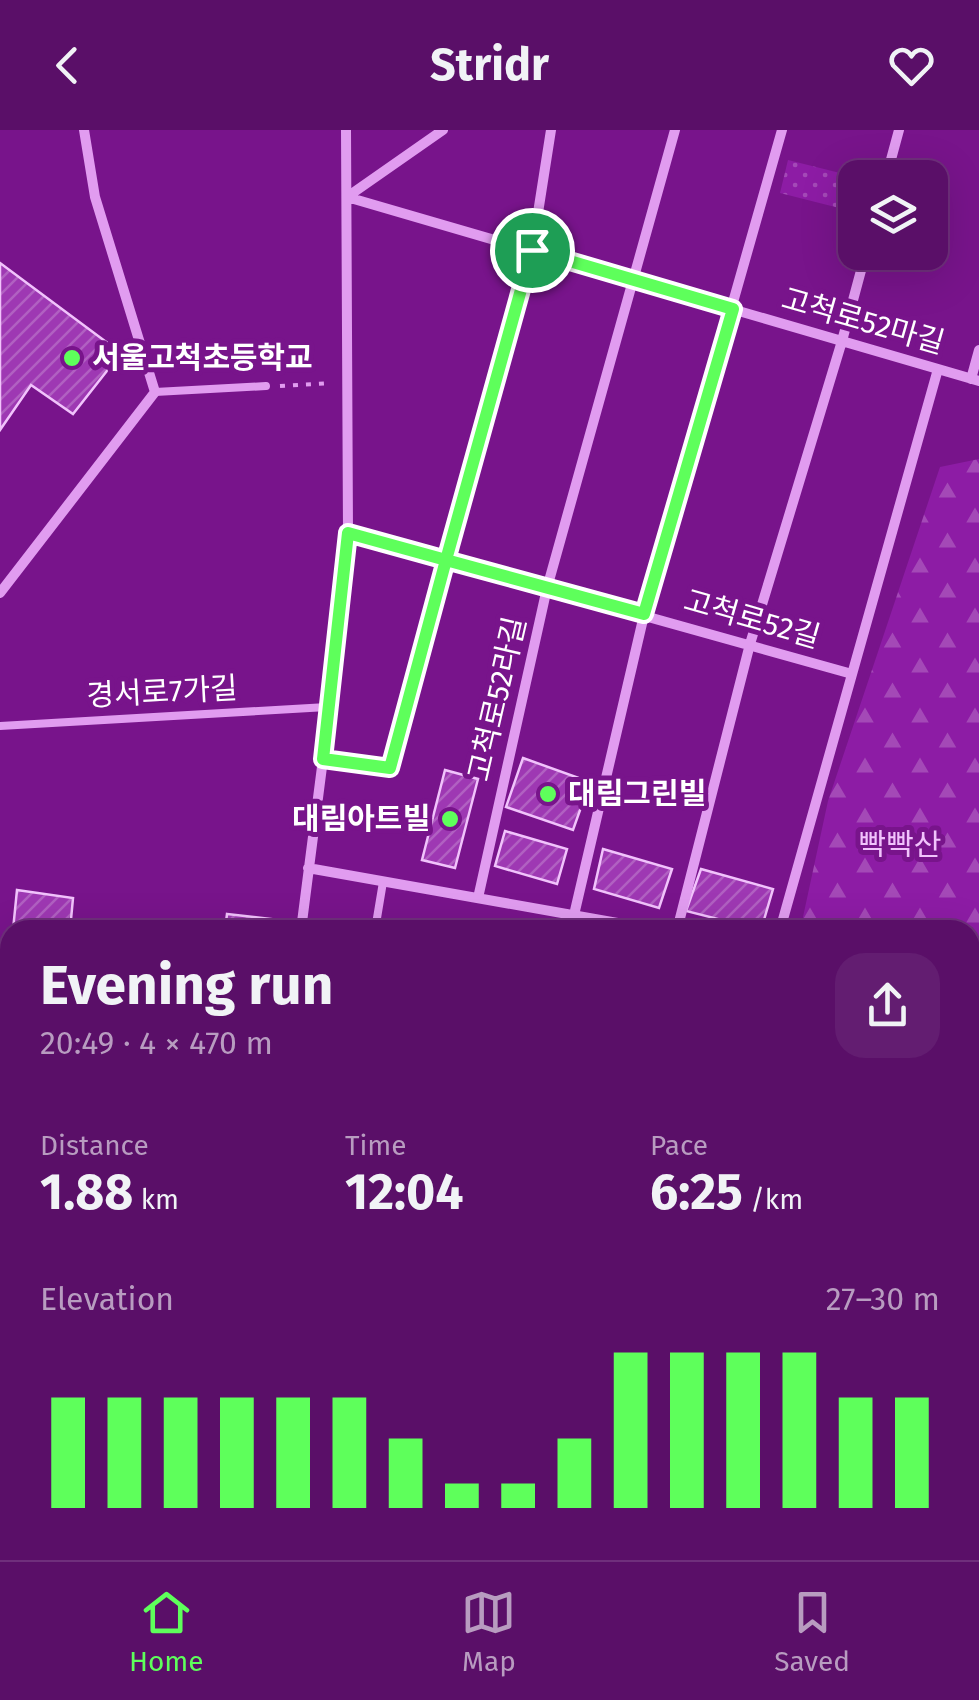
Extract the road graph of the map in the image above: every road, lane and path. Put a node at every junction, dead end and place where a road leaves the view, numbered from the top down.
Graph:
1 (84, 130) edge
2 (346, 130) edge
3 (442, 130) edge
4 (550, 130) edge
5 (675, 130) edge
6 (782, 130) edge
7 (900, 130) edge
8 (891, 160) edge
9 (347, 197) junction
10 (532, 250) junction
11 (861, 270) edge
12 (633, 280) junction
13 (733, 309) junction
14 (842, 341) junction
15 (979, 350) edge
16 (938, 369) junction
17 (975, 380) edge
18 (348, 382) junction
19 (266, 386) joint
20 (155, 392) junction
21 (348, 533) junction
22 (446, 560) junction
23 (547, 588) junction
24 (0, 593) edge
25 (644, 614) junction
26 (750, 644) junction
27 (852, 674) junction
28 (327, 708) junction
29 (0, 726) edge
30 (323, 759) junction
31 (308, 868) junction
32 (383, 882) junction
33 (478, 898) junction
34 (574, 915) junction
35 (302, 920) edge
36 (377, 920) edge
37 (602, 920) edge
38 (680, 920) edge
39 (783, 920) edge

1 - 20 street
2 - 9 street
3 - 9 street
4 - 10 street
5 - 12 street, 고척로52라길
6 - 13 street, 고척로52마길
7 - 8 street
9 - 10 street, 고척로52마길
9 - 18 street
10 - 12 street, 고척로52마길
10 - 22 street
11 - 14 street
12 - 13 street, 고척로52마길
12 - 23 street, 고척로52라길
13 - 14 street, 고척로52마길
13 - 25 street
14 - 16 street, 고척로52마길
14 - 26 street
15 - 17 street
16 - 17 street, 고척로52마길
16 - 27 street
18 - 19 path
18 - 21 street
19 - 20 lane
20 - 24 street
21 - 22 street, 고척로52길
21 - 28 street
22 - 23 street, 고척로52길
22 - 30 street
23 - 25 street, 고척로52길
23 - 33 street, 고척로52라길
25 - 26 street, 고척로52길
25 - 34 street
26 - 27 street, 고척로52길
26 - 38 street
27 - 39 street
28 - 29 lane, 경서로7가길
28 - 30 street
30 - 31 street
31 - 32 street
31 - 35 street
32 - 33 street
32 - 36 lane
33 - 34 street
34 - 37 street

